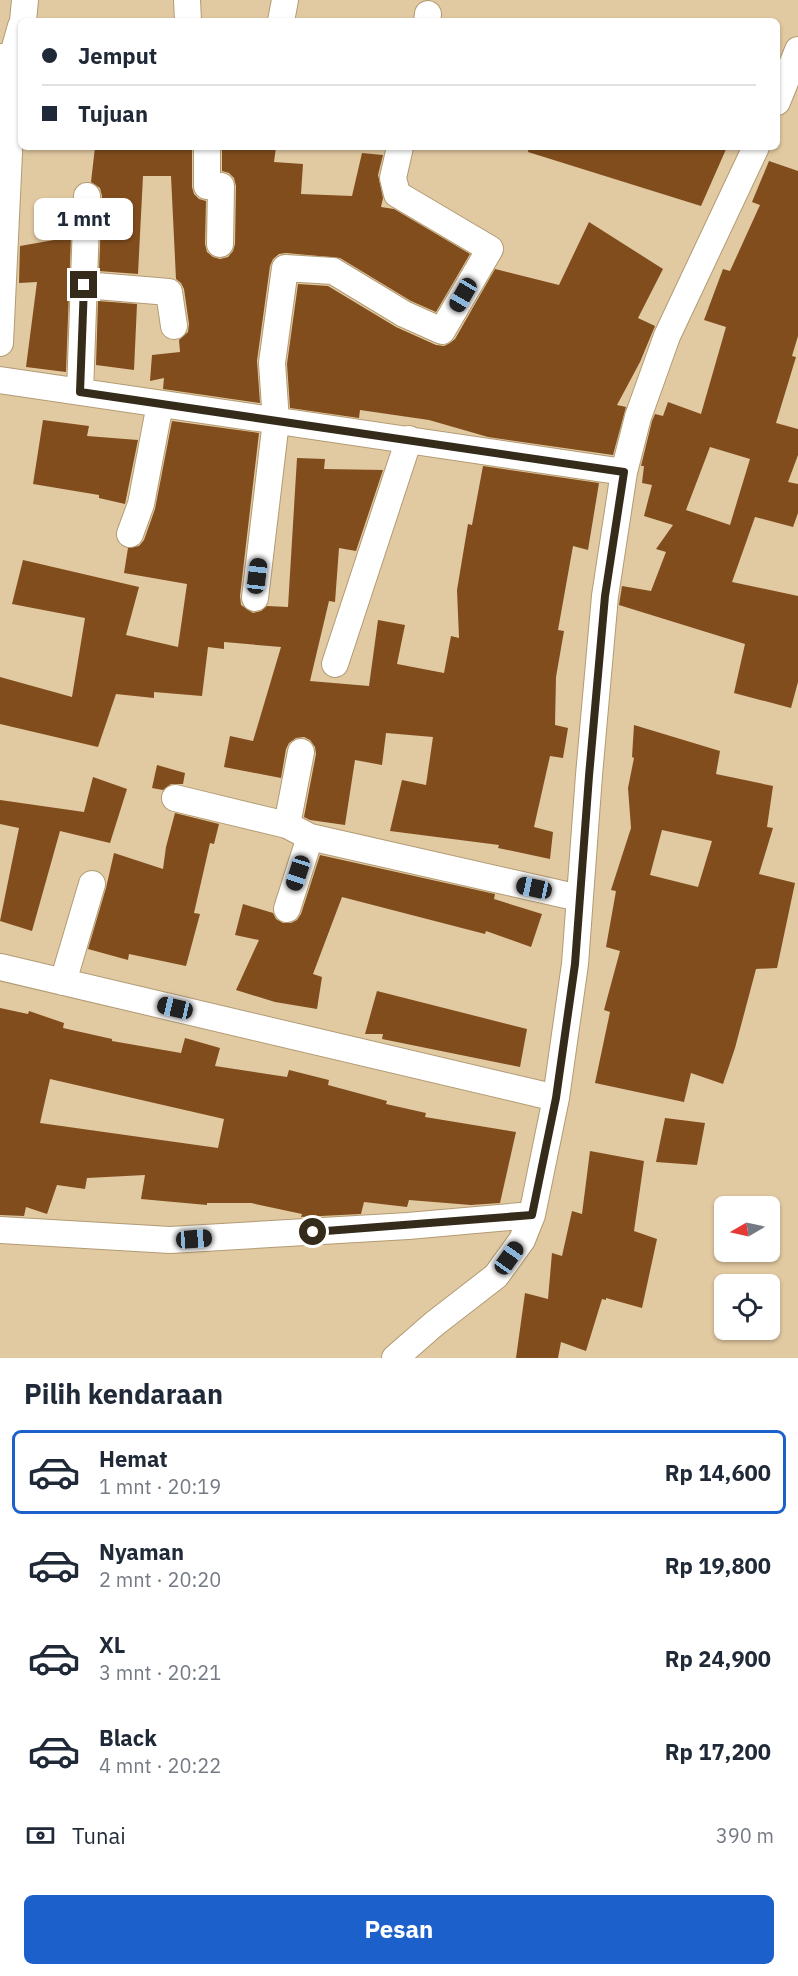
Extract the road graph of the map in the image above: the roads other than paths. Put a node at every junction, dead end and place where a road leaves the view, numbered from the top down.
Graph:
1 (25, 0) edge
2 (187, 0) edge
3 (285, 0) edge
4 (22, 18) edge
5 (188, 18) edge
6 (282, 18) edge
7 (18, 33) edge
8 (798, 50) edge
9 (4, 64) edge
10 (780, 95) edge
11 (207, 150) edge
12 (399, 150) edge
13 (755, 150) edge
14 (87, 196) dead end
15 (220, 244) dead end
16 (84, 285) junction
17 (174, 326) dead end
18 (0, 343) edge
19 (0, 380) edge
20 (80, 392) junction
21 (160, 404) junction
22 (276, 421) junction
23 (409, 439) junction
24 (624, 472) junction
25 (130, 534) dead end
26 (255, 598) dead end
27 (335, 664) dead end
28 (301, 752) dead end
29 (175, 798) dead end
30 (287, 825) junction
31 (310, 837) junction
32 (92, 884) dead end
33 (579, 898) junction
34 (287, 909) dead end
35 (0, 967) edge
36 (63, 982) junction
37 (556, 1098) junction
38 (532, 1215) junction
39 (0, 1230) edge
40 (395, 1358) edge

1 - 4 street
2 - 5 street
3 - 6 street
7 - 9 street
8 - 10 street
9 - 18 street
11 - 15 street
12 - 22 street
13 - 24 street
14 - 16 street
16 - 17 street
16 - 20 street
19 - 20 street
20 - 21 street
21 - 22 street
21 - 25 street
22 - 23 street
22 - 26 street
23 - 24 street
23 - 27 street
24 - 33 street
28 - 30 street
29 - 30 street
30 - 31 street
31 - 33 street
31 - 34 street
32 - 36 street
33 - 37 street
35 - 36 street
36 - 37 street
37 - 38 street
38 - 39 street
38 - 40 street

